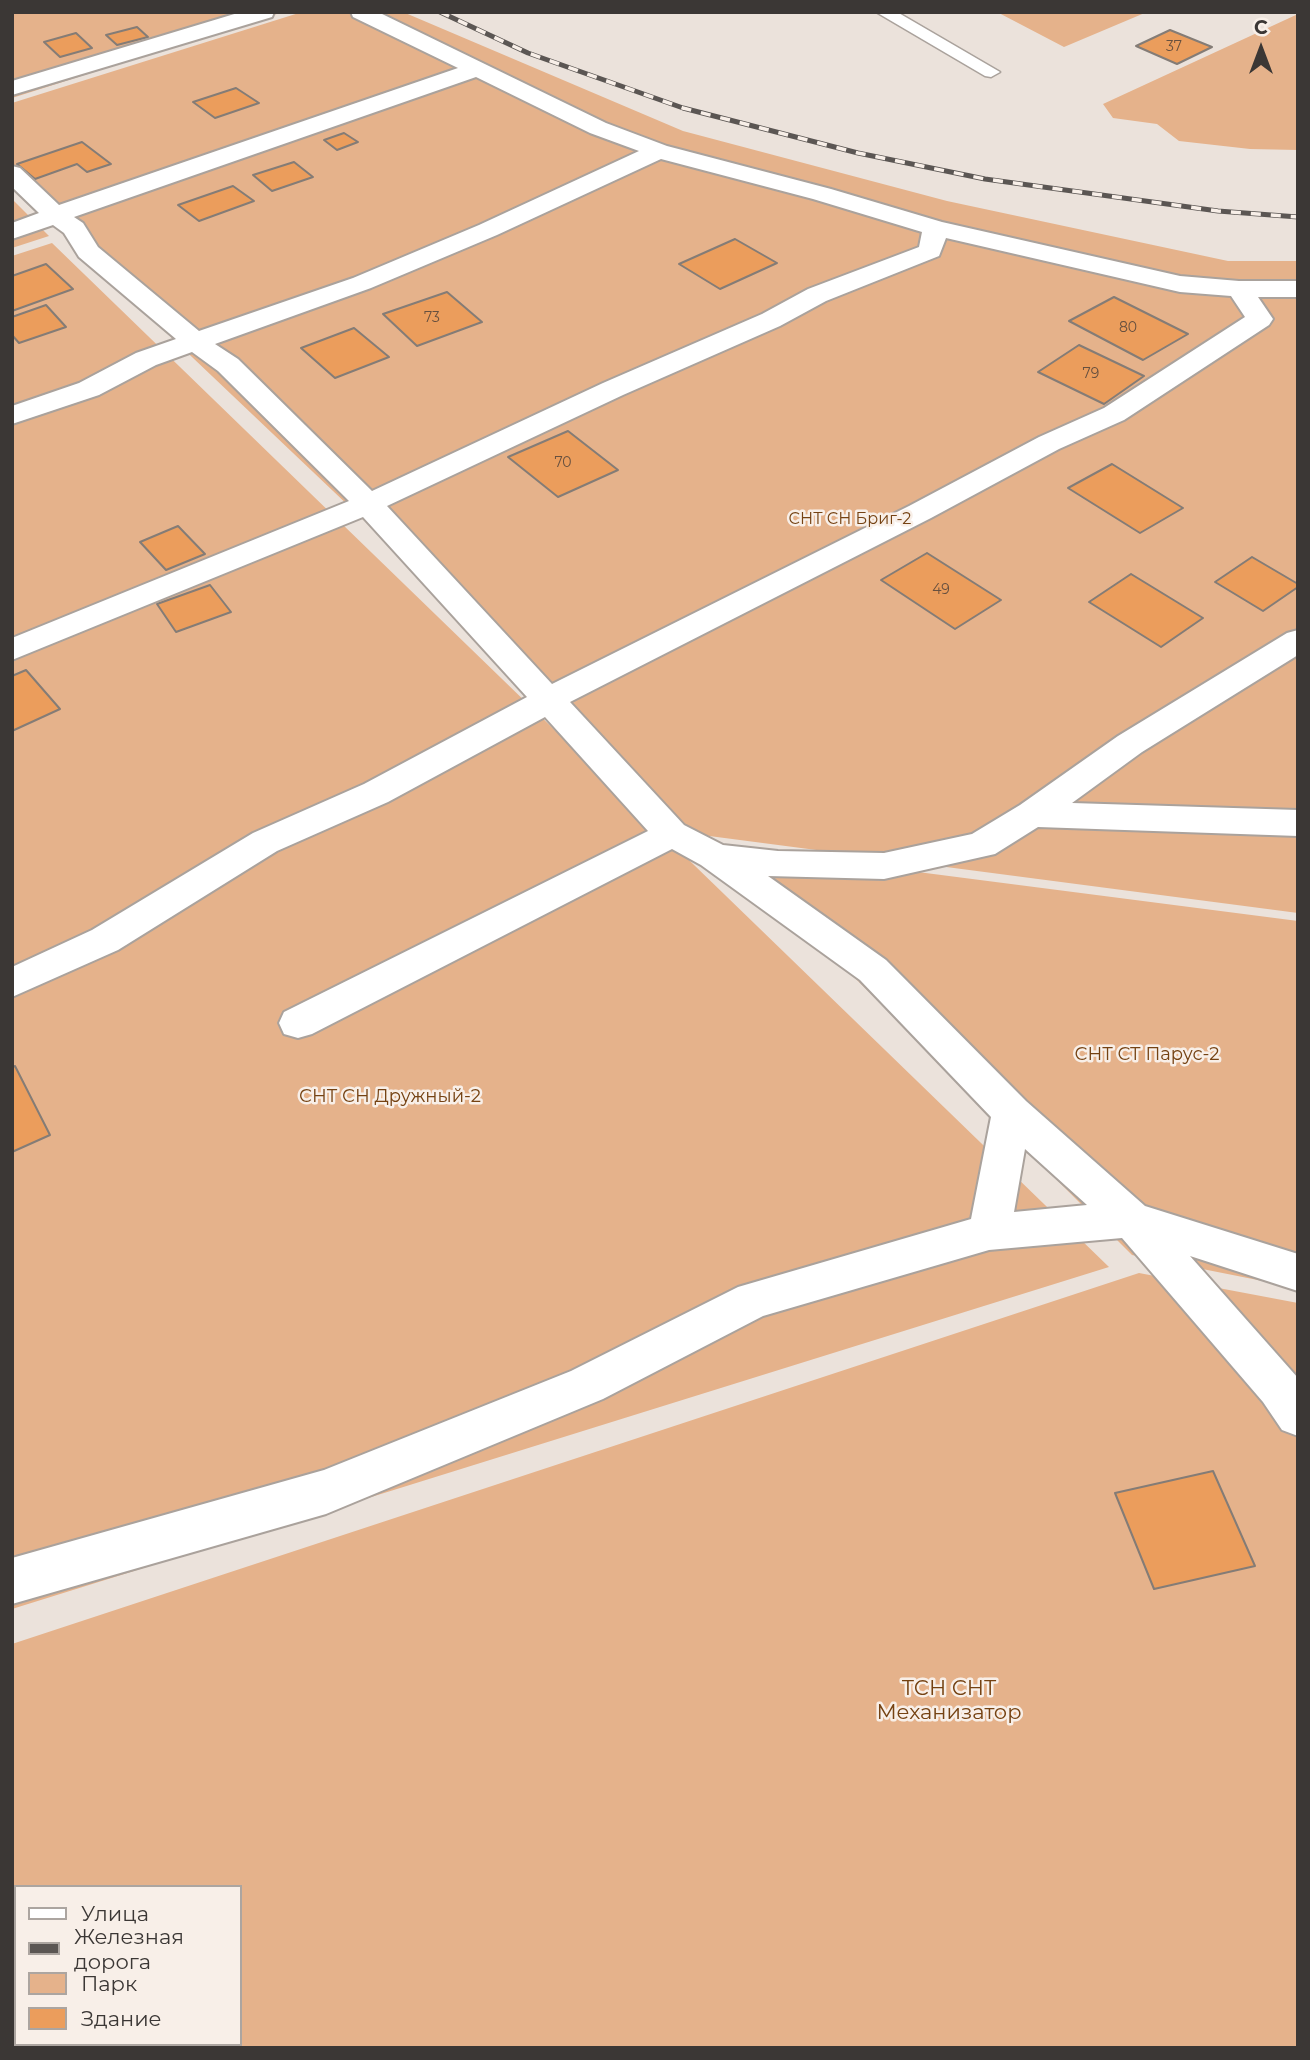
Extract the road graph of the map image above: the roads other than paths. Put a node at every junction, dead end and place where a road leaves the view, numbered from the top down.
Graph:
1 (264, 12) edge
2 (361, 12) edge
3 (884, 12) edge
4 (478, 69) junction
5 (990, 72) dead end
6 (12, 88) edge
7 (659, 151) junction
8 (12, 173) edge
9 (55, 215) junction
10 (936, 228) junction
11 (12, 232) edge
12 (1239, 289) junction
13 (1298, 289) edge
14 (195, 342) junction
15 (12, 416) edge
16 (368, 504) junction
17 (1298, 640) edge
18 (12, 650) edge
19 (547, 700) junction
20 (1032, 814) junction
21 (1298, 823) edge
22 (672, 834) junction
23 (713, 856) junction
24 (12, 984) edge
25 (298, 1023) dead end
26 (1012, 1113) junction
27 (1130, 1219) junction
28 (989, 1232) junction
29 (1298, 1273) edge
30 (1298, 1415) edge
31 (12, 1581) edge

1 - 6 street
2 - 4 street
3 - 5 lane
4 - 7 street
4 - 9 street
7 - 10 street
7 - 14 street
8 - 9 street
9 - 11 street
9 - 14 street
10 - 12 street
10 - 16 street
12 - 13 street
12 - 19 street
14 - 15 street
14 - 16 street
16 - 18 street
16 - 19 street
17 - 20 street
19 - 22 street
19 - 24 street
20 - 21 street
20 - 23 street
22 - 23 street
22 - 25 street
23 - 26 street
26 - 27 street
26 - 28 street
27 - 28 street
27 - 29 street
27 - 30 street
28 - 31 street

